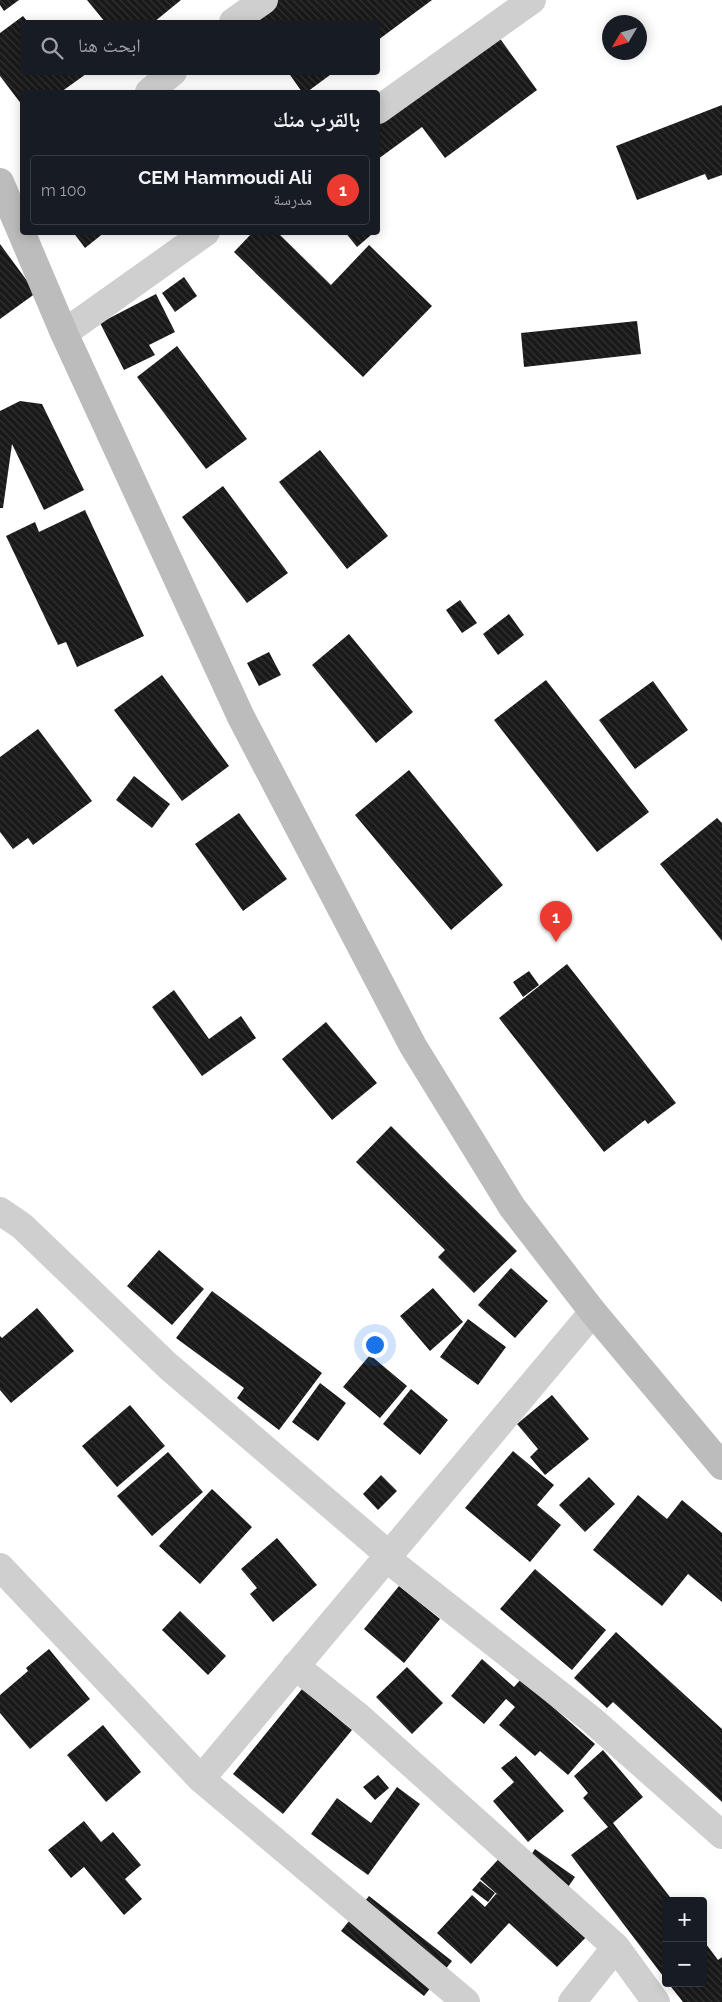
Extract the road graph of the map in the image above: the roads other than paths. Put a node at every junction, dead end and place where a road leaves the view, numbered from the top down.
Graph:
1 (264, 0) edge
2 (532, 0) edge
3 (236, 20) edge
4 (169, 75) edge
5 (151, 90) edge
6 (380, 109) edge
7 (0, 182) edge
8 (11, 209) edge
9 (20, 230) edge
10 (22, 235) edge
11 (202, 235) edge
12 (64, 333) junction
13 (0, 1211) edge
14 (593, 1312) junction
15 (722, 1466) edge
16 (387, 1557) junction
17 (0, 1567) edge
18 (295, 1666) junction
19 (201, 1779) junction
20 (722, 1835) edge
21 (616, 1947) junction
22 (466, 2002) edge
23 (572, 2002) edge
24 (656, 2002) edge

1 - 3 street
2 - 6 street
4 - 5 street
7 - 8 main road
8 - 9 main road
10 - 12 main road
11 - 12 street
12 - 14 main road
13 - 16 street
14 - 15 main road
14 - 16 street
16 - 18 street
16 - 20 street
17 - 19 street
18 - 19 street
18 - 21 street
19 - 22 street
21 - 23 street
21 - 24 street

